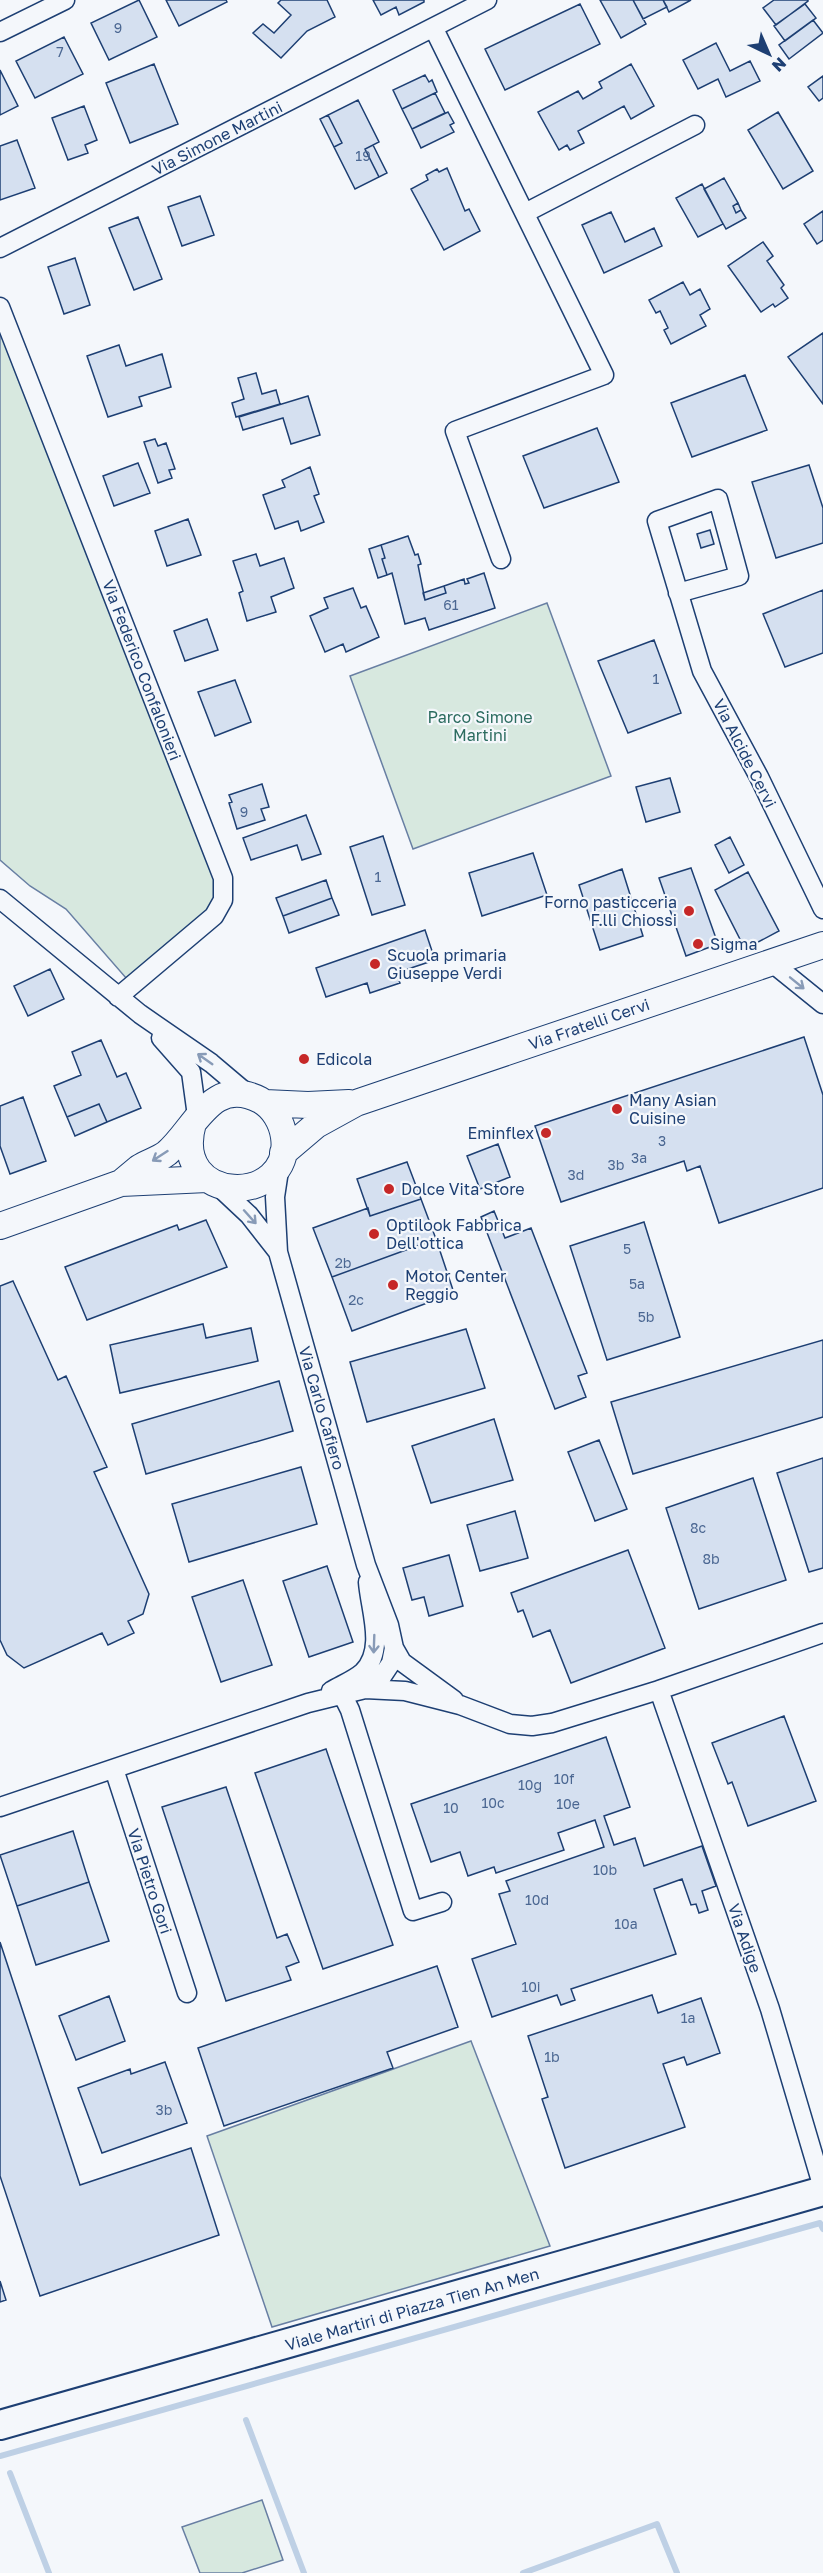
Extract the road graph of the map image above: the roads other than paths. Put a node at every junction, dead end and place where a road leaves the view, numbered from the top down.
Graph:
1 (65, 0) edge
2 (487, 0) edge
3 (434, 28) junction
4 (0, 32) edge
5 (695, 125) dead end
6 (525, 213) junction
7 (0, 248) edge
8 (0, 307) edge
9 (501, 559) dead end
10 (678, 593) junction
11 (0, 899) edge
12 (823, 909) edge
13 (823, 945) edge
14 (771, 962) junction
15 (118, 997) junction
16 (823, 1004) edge
17 (140, 1014) junction
18 (258, 1100) junction
19 (356, 1103) junction
20 (195, 1120) junction
21 (282, 1157) junction
22 (212, 1182) junction
23 (121, 1183) junction
24 (0, 1226) edge
25 (278, 1252) junction
26 (366, 1565) junction
27 (823, 1633) edge
28 (394, 1648) junction
29 (365, 1689) junction
30 (659, 1690) junction
31 (343, 1696) junction
32 (308, 1703) junction
33 (460, 1705) junction
34 (114, 1769) junction
35 (0, 1807) edge
36 (442, 1902) dead end
37 (187, 1993) dead end
38 (823, 2189) edge
39 (0, 2425) edge

1 - 4 street
2 - 3 street, Via Simone Martini
3 - 6 street
3 - 7 street, Via Simone Martini
5 - 6 street
6 - 9 street
8 - 15 street, Via Federico Confalonieri
10 - 10 street, Via Alcide Cervi
10 - 12 street, Via Alcide Cervi
11 - 15 street
13 - 14 main road, Via Fratelli Cervi
14 -> 16 street
14 - 19 main road, Via Fratelli Cervi
15 - 17 street
18 -> 17 street
17 - 20 street
18 - 19 main road, Via Fratelli Cervi
18 - 20 main road, Via Fratelli Cervi
18 - 21 main road
19 - 21 main road, Via Fratelli Cervi
20 - 22 main road
20 -> 23 main road, Via Fratelli Cervi
21 - 22 main road, Via Fratelli Cervi
21 - 25 street, Via Carlo Cafiero
22 - 23 main road, Via Fratelli Cervi
22 -> 25 street, Via Carlo Cafiero
23 - 24 main road, Via Fratelli Cervi
25 - 26 street, Via Carlo Cafiero
26 - 28 street, Via Carlo Cafiero
26 -> 32 street, Via Carlo Cafiero
27 - 30 street
28 - 29 street, Via Carlo Cafiero
28 - 33 street
29 - 31 street, Via Carlo Cafiero
29 - 33 street
30 - 33 street
30 - 38 street, Via Adige
31 - 32 street, Via Carlo Cafiero
31 - 36 street
32 - 34 street, Via Carlo Cafiero
34 - 35 street, Via Carlo Cafiero
34 - 37 street, Via Pietro Gori
38 - 39 main road, Viale Martiri di Piazza Tien An Men

